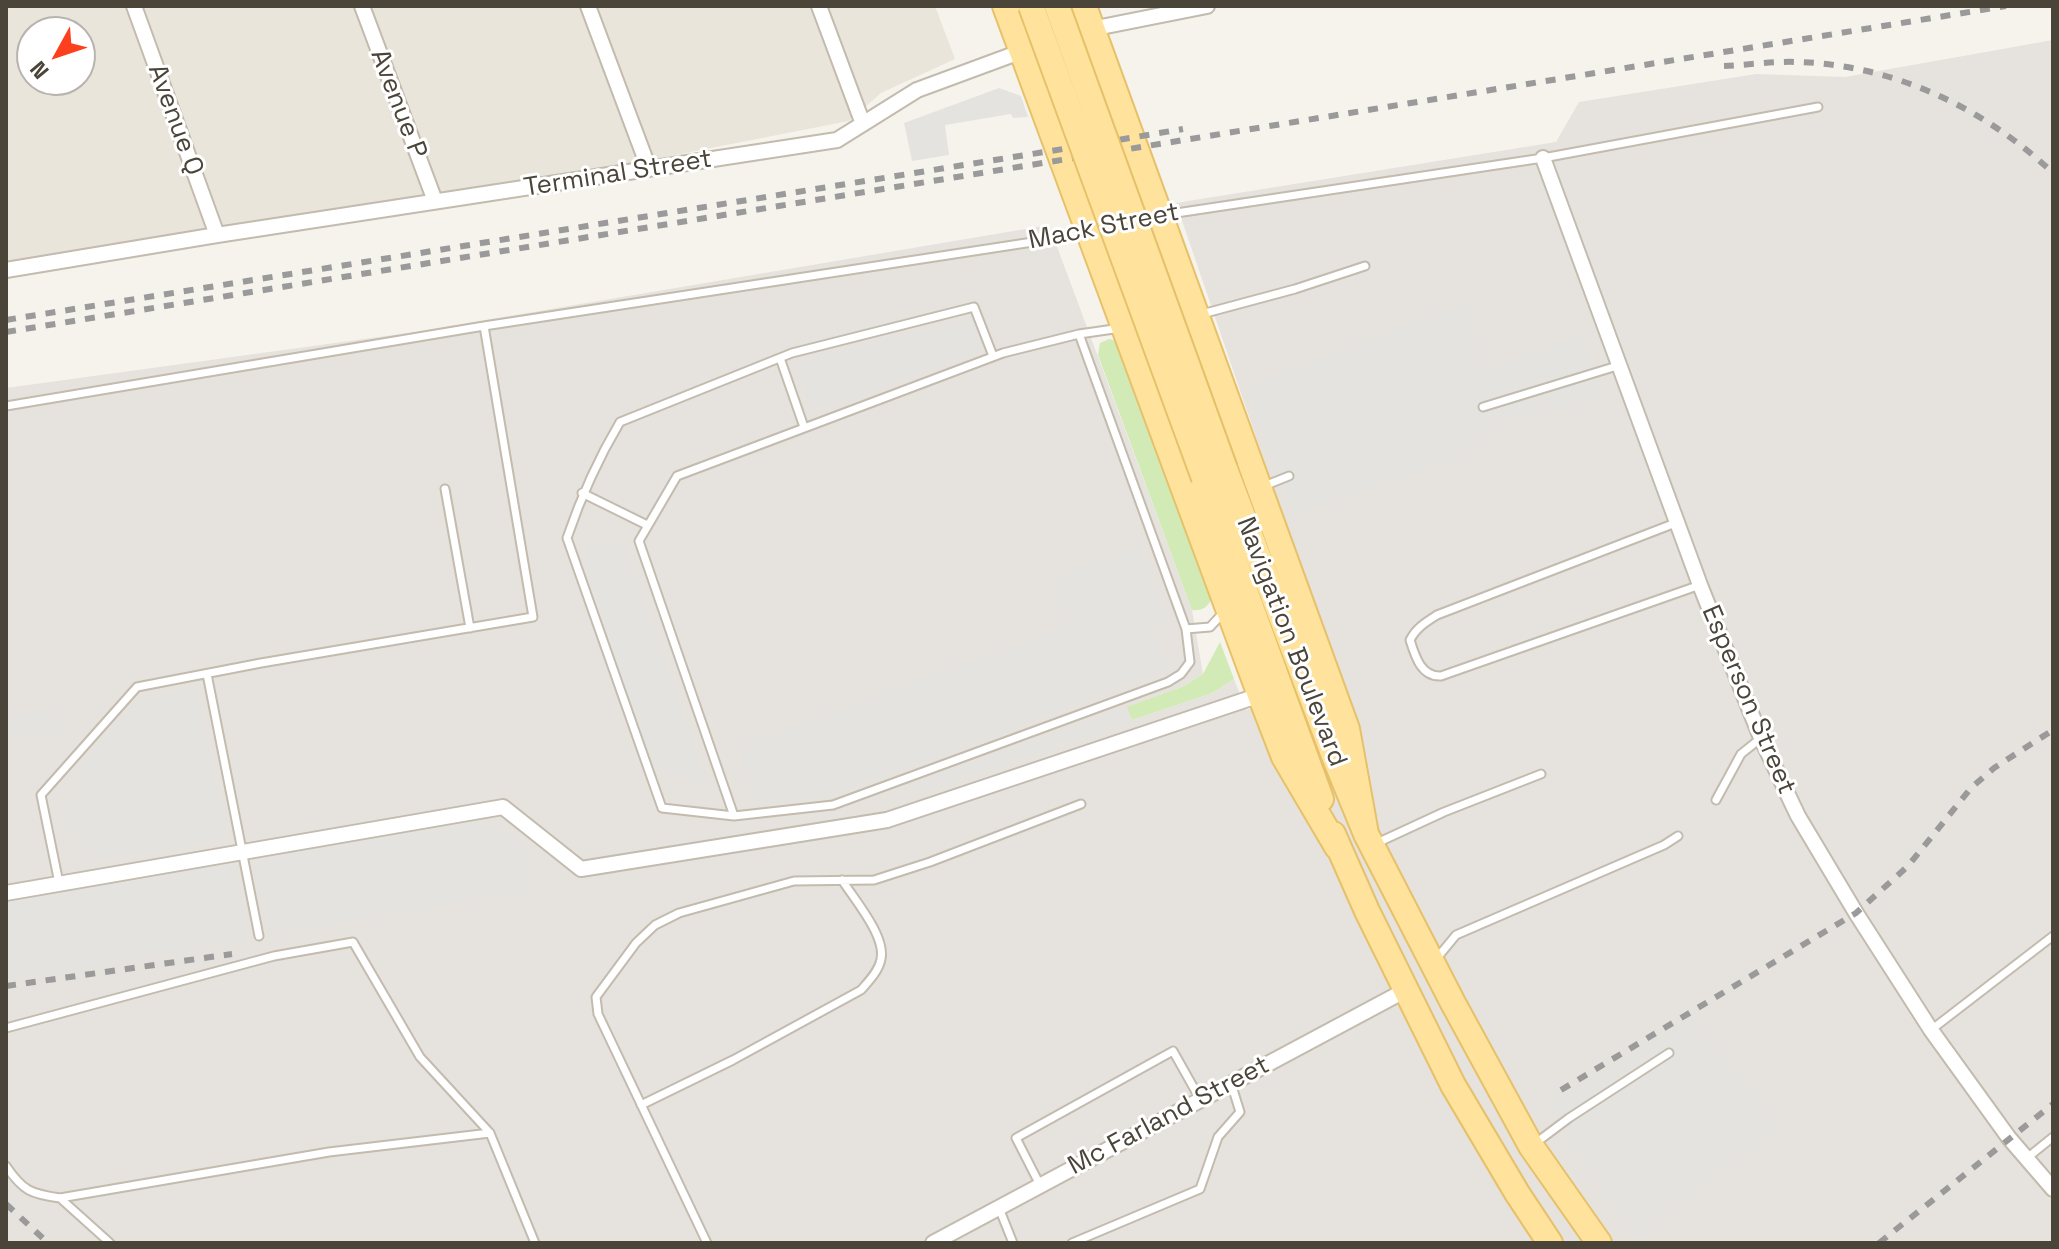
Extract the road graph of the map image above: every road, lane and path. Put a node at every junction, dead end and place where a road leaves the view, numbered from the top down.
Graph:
1 (134, 6) edge
2 (362, 6) edge
3 (588, 6) edge
4 (819, 6) edge
5 (1005, 6) edge
6 (1031, 6) edge
7 (1057, 6) edge
8 (1207, 6) edge
9 (1088, 17) edge
10 (1022, 52) junction
11 (1818, 107) dead end
12 (863, 124) junction
13 (1543, 158) junction
14 (649, 169) junction
15 (435, 201) junction
16 (1159, 215) junction
17 (1131, 222) dead end
18 (1117, 226) dead end
19 (1089, 233) junction
20 (217, 235) junction
21 (1365, 266) dead end
22 (6, 270) edge
23 (1196, 316) junction
24 (484, 326) junction
25 (1124, 328) junction
26 (1079, 334) junction
27 (993, 356) junction
28 (780, 358) junction
29 (1617, 366) junction
30 (6, 406) edge
31 (1483, 407) dead end
32 (804, 427) junction
33 (1215, 474) junction
34 (1289, 476) dead end
35 (445, 489) dead end
36 (1259, 489) junction
37 (582, 493) junction
38 (1678, 522) junction
39 (647, 525) junction
40 (1700, 585) junction
41 (1228, 608) junction
42 (470, 628) junction
43 (1186, 629) junction
44 (207, 674) junction
45 (1260, 695) junction
46 (1761, 738) junction
47 (1541, 774) dead end
48 (1716, 800) dead end
49 (1081, 804) dead end
50 (734, 816) junction
51 (1678, 836) dead end
52 (1369, 840) junction
53 (1337, 847) junction
54 (242, 853) junction
55 (842, 880) junction
56 (60, 885) junction
57 (6, 893) edge
58 (259, 936) dead end
59 (2053, 936) edge
60 (1433, 964) junction
61 (1406, 990) junction
62 (6, 1028) edge
63 (1931, 1030) junction
64 (1669, 1053) dead end
65 (1231, 1082) junction
66 (1200, 1099) junction
67 (641, 1105) junction
68 (490, 1133) junction
69 (2053, 1137) edge
70 (1531, 1146) junction
71 (2027, 1159) junction
72 (6, 1166) edge
73 (1040, 1185) junction
74 (2053, 1189) edge
75 (60, 1198) junction
76 (999, 1207) junction
77 (110, 1243) edge
78 (535, 1243) edge
79 (707, 1243) edge
80 (933, 1243) edge
81 (1013, 1243) edge
82 (1072, 1243) edge
83 (1550, 1243) edge
84 (1599, 1243) edge

1 - 20 street, Avenue Q
2 - 15 street, Avenue P
3 - 14 street
4 - 12 street
5 - 10 main road
6 - 33 main road, Navigation Boulevard, bridge
7 - 33 main road, Navigation Boulevard, bridge
8 - 9 street, Terminal Street
9 - 10 street, Terminal Street
9 - 16 main road
10 - 12 street, Terminal Street
10 - 19 main road
11 - 13 lane, Mack Street
12 - 14 street, Terminal Street
13 - 16 lane, Mack Street
13 - 29 street, Esperson Street
14 - 15 street, Terminal Street
15 - 20 street, Terminal Street
16 - 17 lane, Mack Street
16 - 23 main road
18 - 19 lane, Mack Street
19 - 24 lane, Mack Street
19 - 25 main road
20 - 22 street, Terminal Street
21 - 23 lane
23 - 36 main road
24 - 30 lane, Mack Street
24 - 42 lane
25 - 26 lane
25 - 41 main road
26 - 27 lane
26 - 43 lane
27 - 28 lane
27 - 32 lane
28 - 32 lane
28 - 37 lane
29 - 31 lane
29 - 38 street, Esperson Street
32 - 39 lane
33 - 52 main road, Navigation Boulevard
33 - 53 main road, Navigation Boulevard
34 - 36 lane
35 - 42 lane
36 - 52 main road
37 - 39 lane
37 - 50 lane
38 - 40 street, Esperson Street
38 - 40 lane
39 - 50 lane
40 - 46 street, Esperson Street
41 - 43 lane
41 - 45 main road
42 - 44 lane
43 - 50 lane
44 - 54 lane
44 - 56 lane
45 - 53 main road
45 - 54 street
46 - 48 lane
46 - 63 street, Esperson Street
47 - 52 lane
49 - 55 lane
51 - 60 lane
52 - 60 main road, Navigation Boulevard
53 - 61 main road, Navigation Boulevard
54 - 56 street
54 - 58 lane
55 - 67 lane
55 - 67 lane
56 - 57 street
59 - 63 lane
60 - 61 main road
60 - 70 main road, Navigation Boulevard
61 - 65 street, Mc Farland Street
61 - 83 main road, Navigation Boulevard
62 - 68 lane
63 - 71 street, Esperson Street
64 - 70 lane
65 - 66 street, Mc Farland Street
65 - 82 lane
66 - 73 street, Mc Farland Street
66 - 73 lane
67 - 79 lane
68 - 75 lane
68 - 78 lane
69 - 71 lane
70 - 84 main road, Navigation Boulevard
71 - 74 street, Esperson Street
72 - 75 lane
73 - 76 street, Mc Farland Street
75 - 77 lane
76 - 80 street, Mc Farland Street
76 - 81 lane

